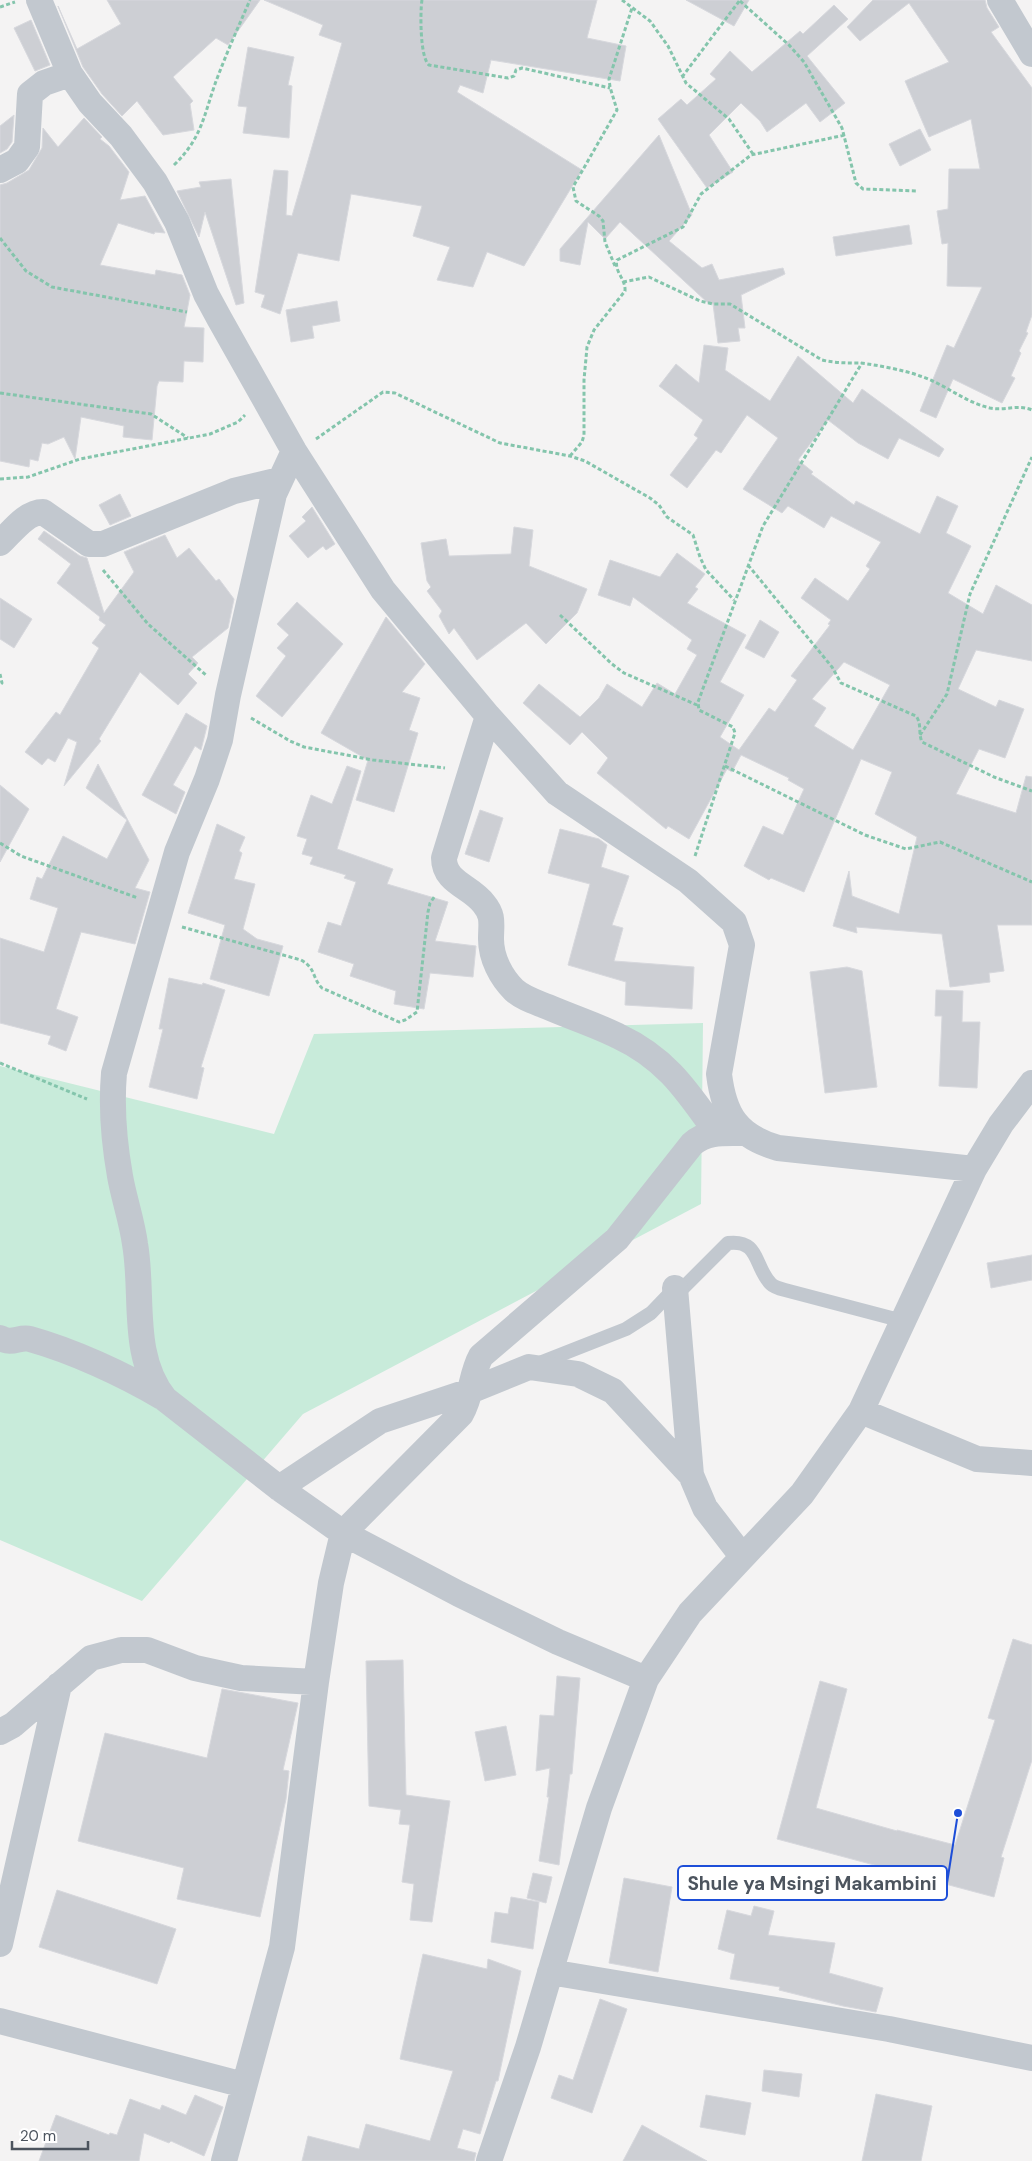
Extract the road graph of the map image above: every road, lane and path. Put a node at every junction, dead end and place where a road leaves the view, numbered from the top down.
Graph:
1 (39, 0) edge
2 (250, 0) edge
3 (422, 0) edge
4 (622, 0) edge
5 (740, 0) edge
6 (1000, 0) edge
7 (632, 8) junction
8 (1032, 54) edge
9 (70, 74) junction
10 (682, 77) junction
11 (610, 89) junction
12 (845, 135) junction
13 (753, 154) junction
14 (0, 170) edge
15 (155, 182) junction
16 (916, 191) dead end
17 (0, 238) edge
18 (616, 267) junction
19 (623, 282) junction
20 (219, 318) junction
21 (862, 364) junction
22 (0, 393) edge
23 (264, 398) junction
24 (1032, 410) edge
25 (189, 438) junction
26 (295, 452) junction
27 (570, 456) junction
28 (1032, 457) edge
29 (0, 479) edge
30 (280, 480) junction
31 (0, 543) edge
32 (93, 546) junction
33 (748, 565) junction
34 (734, 600) junction
35 (560, 615) dead end
36 (0, 674) edge
37 (0, 685) edge
38 (227, 699) junction
39 (697, 705) junction
40 (488, 716) junction
41 (920, 736) junction
42 (725, 766) junction
43 (471, 771) junction
44 (1032, 791) edge
45 (0, 843) edge
46 (457, 881) junction
47 (688, 881) junction
48 (1032, 882) edge
49 (160, 913) junction
50 (0, 1063) edge
51 (1032, 1083) edge
52 (113, 1115) junction
53 (718, 1132) junction
54 (744, 1132) junction
55 (974, 1169) junction
56 (675, 1288) junction
57 (903, 1321) junction
58 (0, 1338) edge
59 (529, 1367) junction
60 (470, 1391) junction
61 (164, 1399) junction
62 (860, 1411) junction
63 (1032, 1463) edge
64 (692, 1474) junction
65 (279, 1488) junction
66 (343, 1533) junction
67 (742, 1556) junction
68 (646, 1679) junction
69 (316, 1682) junction
70 (59, 1685) junction
71 (0, 1732) edge
72 (0, 1944) edge
73 (550, 1972) junction
74 (0, 2021) edge
75 (1032, 2058) edge
76 (244, 2085) junction
77 (224, 2161) edge
78 (489, 2161) edge

1 - 9 street
2 - 15 path
3 - 11 path
4 - 7 path
5 - 10 path
5 - 12 path
6 - 8 street
7 - 10 path
7 - 11 path
9 - 14 street
9 - 15 street
10 - 13 path
11 - 18 path
12 - 13 path
12 - 16 path
13 - 18 path
15 - 20 street
17 - 20 path
18 - 19 path
19 - 21 path
19 - 27 path
20 - 23 street
21 - 24 path
21 - 33 path
22 - 25 path
23 - 25 path
23 - 26 street
25 - 29 path
26 - 27 path
26 - 30 street
26 - 40 street
27 - 34 path
28 - 41 path
30 - 32 street
30 - 38 street
31 - 32 street
32 - 38 path
33 - 34 path
33 - 41 path
34 - 39 path
35 - 39 path
36 - 37 path
38 - 43 path
38 - 49 street
39 - 42 path
40 - 43 street
40 - 47 street
41 - 44 path
42 - 47 path
42 - 48 path
43 - 46 street
45 - 49 path
46 - 49 path
46 - 53 street
47 - 54 street
49 - 52 street
50 - 52 path
51 - 55 street
52 - 61 street
53 - 54 street
53 - 60 street
54 - 55 street
55 - 57 street
56 - 57 lane
56 - 59 lane
56 - 64 street
57 - 62 street
58 - 61 street
59 - 60 street
59 - 64 street
60 - 65 street
60 - 66 street
61 - 65 street
62 - 63 street
62 - 67 street
64 - 67 street
65 - 66 street
66 - 68 street
66 - 69 street
67 - 68 street
68 - 73 street
69 - 70 street
69 - 76 street
70 - 71 street
70 - 72 street
73 - 75 street
73 - 78 street
74 - 76 street
76 - 77 street

